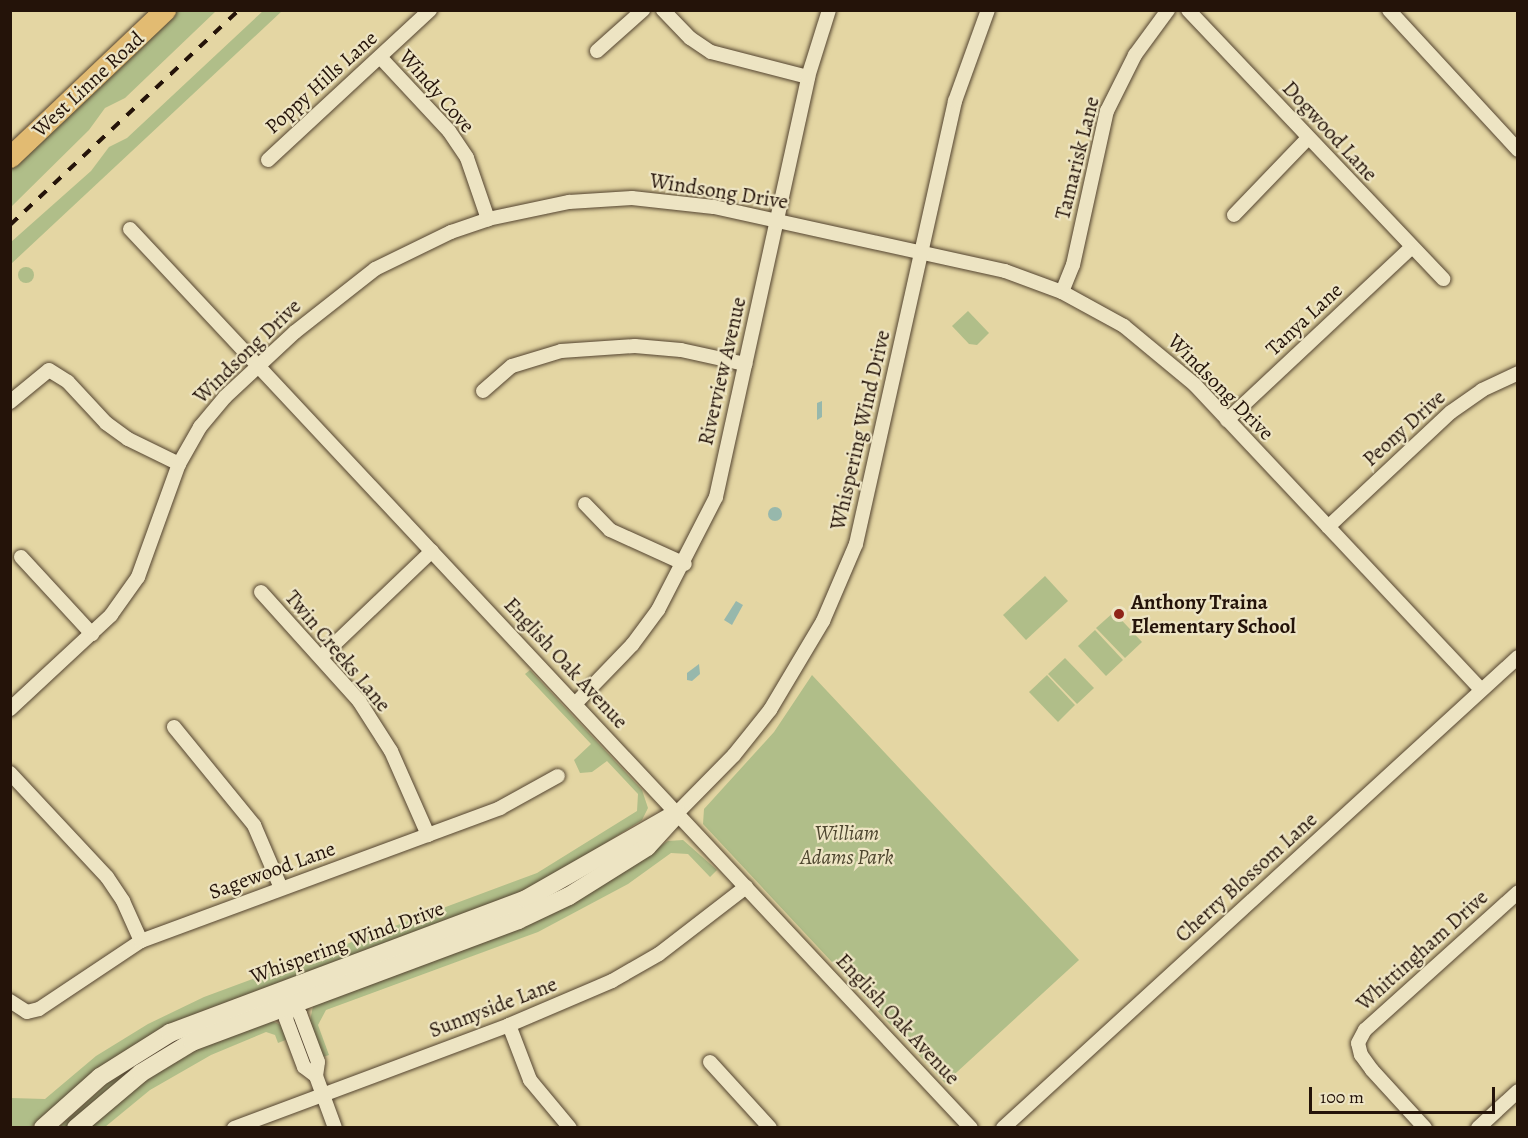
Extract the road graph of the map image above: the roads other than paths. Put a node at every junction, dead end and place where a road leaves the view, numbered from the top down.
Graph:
1 (165, 10) edge
2 (430, 10) edge
3 (643, 10) edge
4 (663, 10) edge
5 (829, 10) edge
6 (988, 10) edge
7 (1168, 10) edge
8 (1188, 10) edge
9 (1389, 10) edge
10 (597, 51) dead end
11 (380, 57) junction
12 (808, 77) junction
13 (1308, 138) junction
14 (1518, 150) edge
15 (10, 157) edge
16 (268, 160) dead end
17 (1234, 215) dead end
18 (488, 219) junction
19 (777, 221) junction
20 (130, 229) dead end
21 (1410, 249) junction
22 (924, 253) junction
23 (1443, 279) dead end
24 (1062, 292) junction
25 (745, 364) junction
26 (258, 366) junction
27 (1518, 373) edge
28 (483, 391) dead end
29 (10, 402) edge
30 (1227, 420) junction
31 (179, 464) junction
32 (585, 504) dead end
33 (1328, 527) junction
34 (432, 551) junction
35 (21, 557) dead end
36 (685, 564) junction
37 (261, 592) dead end
38 (92, 634) junction
39 (322, 656) junction
40 (1518, 657) edge
41 (1481, 690) junction
42 (576, 703) junction
43 (10, 709) edge
44 (174, 727) dead end
45 (10, 773) edge
46 (558, 776) dead end
47 (677, 813) junction
48 (428, 835) junction
49 (746, 887) junction
50 (281, 888) junction
51 (1518, 892) edge
52 (141, 941) junction
53 (287, 996) junction
54 (10, 1001) edge
55 (509, 1025) junction
56 (710, 1062) dead end
57 (1518, 1091) edge
58 (322, 1094) junction
59 (567, 1126) edge
60 (43, 1128) edge
61 (76, 1128) edge
62 (234, 1128) edge
63 (335, 1128) edge
64 (770, 1128) edge
65 (971, 1128) edge
66 (1003, 1128) edge
67 (1425, 1128) edge
68 (1478, 1128) edge

1 - 15 main road, West Linne Road
2 - 11 street, Poppy Hills Lane
3 - 10 street
4 - 12 street
5 - 12 street, Riverview Avenue
6 - 22 street, Whispering Wind Drive
7 - 24 street, Tamarisk Lane
8 - 13 street, Dogwood Lane
9 - 14 street
11 - 16 street, Poppy Hills Lane
11 - 18 street, Windy Cove
12 - 19 street, Riverview Avenue
13 - 17 street
13 - 21 street, Dogwood Lane
18 - 19 street, Windsong Drive
18 - 26 street, Windsong Drive
19 - 22 street, Windsong Drive
19 - 25 street, Riverview Avenue
20 - 26 street, English Oak Avenue
21 - 23 street, Dogwood Lane
21 - 30 street, Tanya Lane
22 - 24 street, Windsong Drive
22 - 47 street, Whispering Wind Drive
24 - 30 street, Windsong Drive
25 - 28 street
25 - 36 street, Riverview Avenue
26 - 31 street, Windsong Drive
26 - 34 street, English Oak Avenue
27 - 33 street, Peony Drive
29 - 31 street
30 - 33 street, Windsong Drive
31 - 38 street, Windsong Drive
32 - 36 street
33 - 41 street, Windsong Drive
34 - 39 street
34 - 42 street, English Oak Avenue
35 - 38 street
36 - 42 street, Riverview Avenue
37 - 39 street, Twin Creeks Lane
38 - 43 street, Windsong Drive
39 - 48 street, Twin Creeks Lane
40 - 41 street, Cherry Blossom Lane
41 - 66 street, Cherry Blossom Lane
42 - 47 street, English Oak Avenue
44 - 50 street
45 - 52 street
46 - 48 street, Sagewood Lane
47 - 49 street, English Oak Avenue
47 - 53 street, Whispering Wind Drive
48 - 50 street, Sagewood Lane
49 - 55 street, Sunnyside Lane
49 - 65 street, English Oak Avenue
50 - 52 street, Sagewood Lane
51 - 67 street, Whittingham Drive
52 - 54 street, Sagewood Lane
53 - 58 street
53 - 60 street, Whispering Wind Drive
53 - 61 street, Whispering Wind Drive
55 - 58 street, Sunnyside Lane
55 - 59 street
56 - 64 street
57 - 68 street
58 - 62 street, Sunnyside Lane
58 - 63 street

